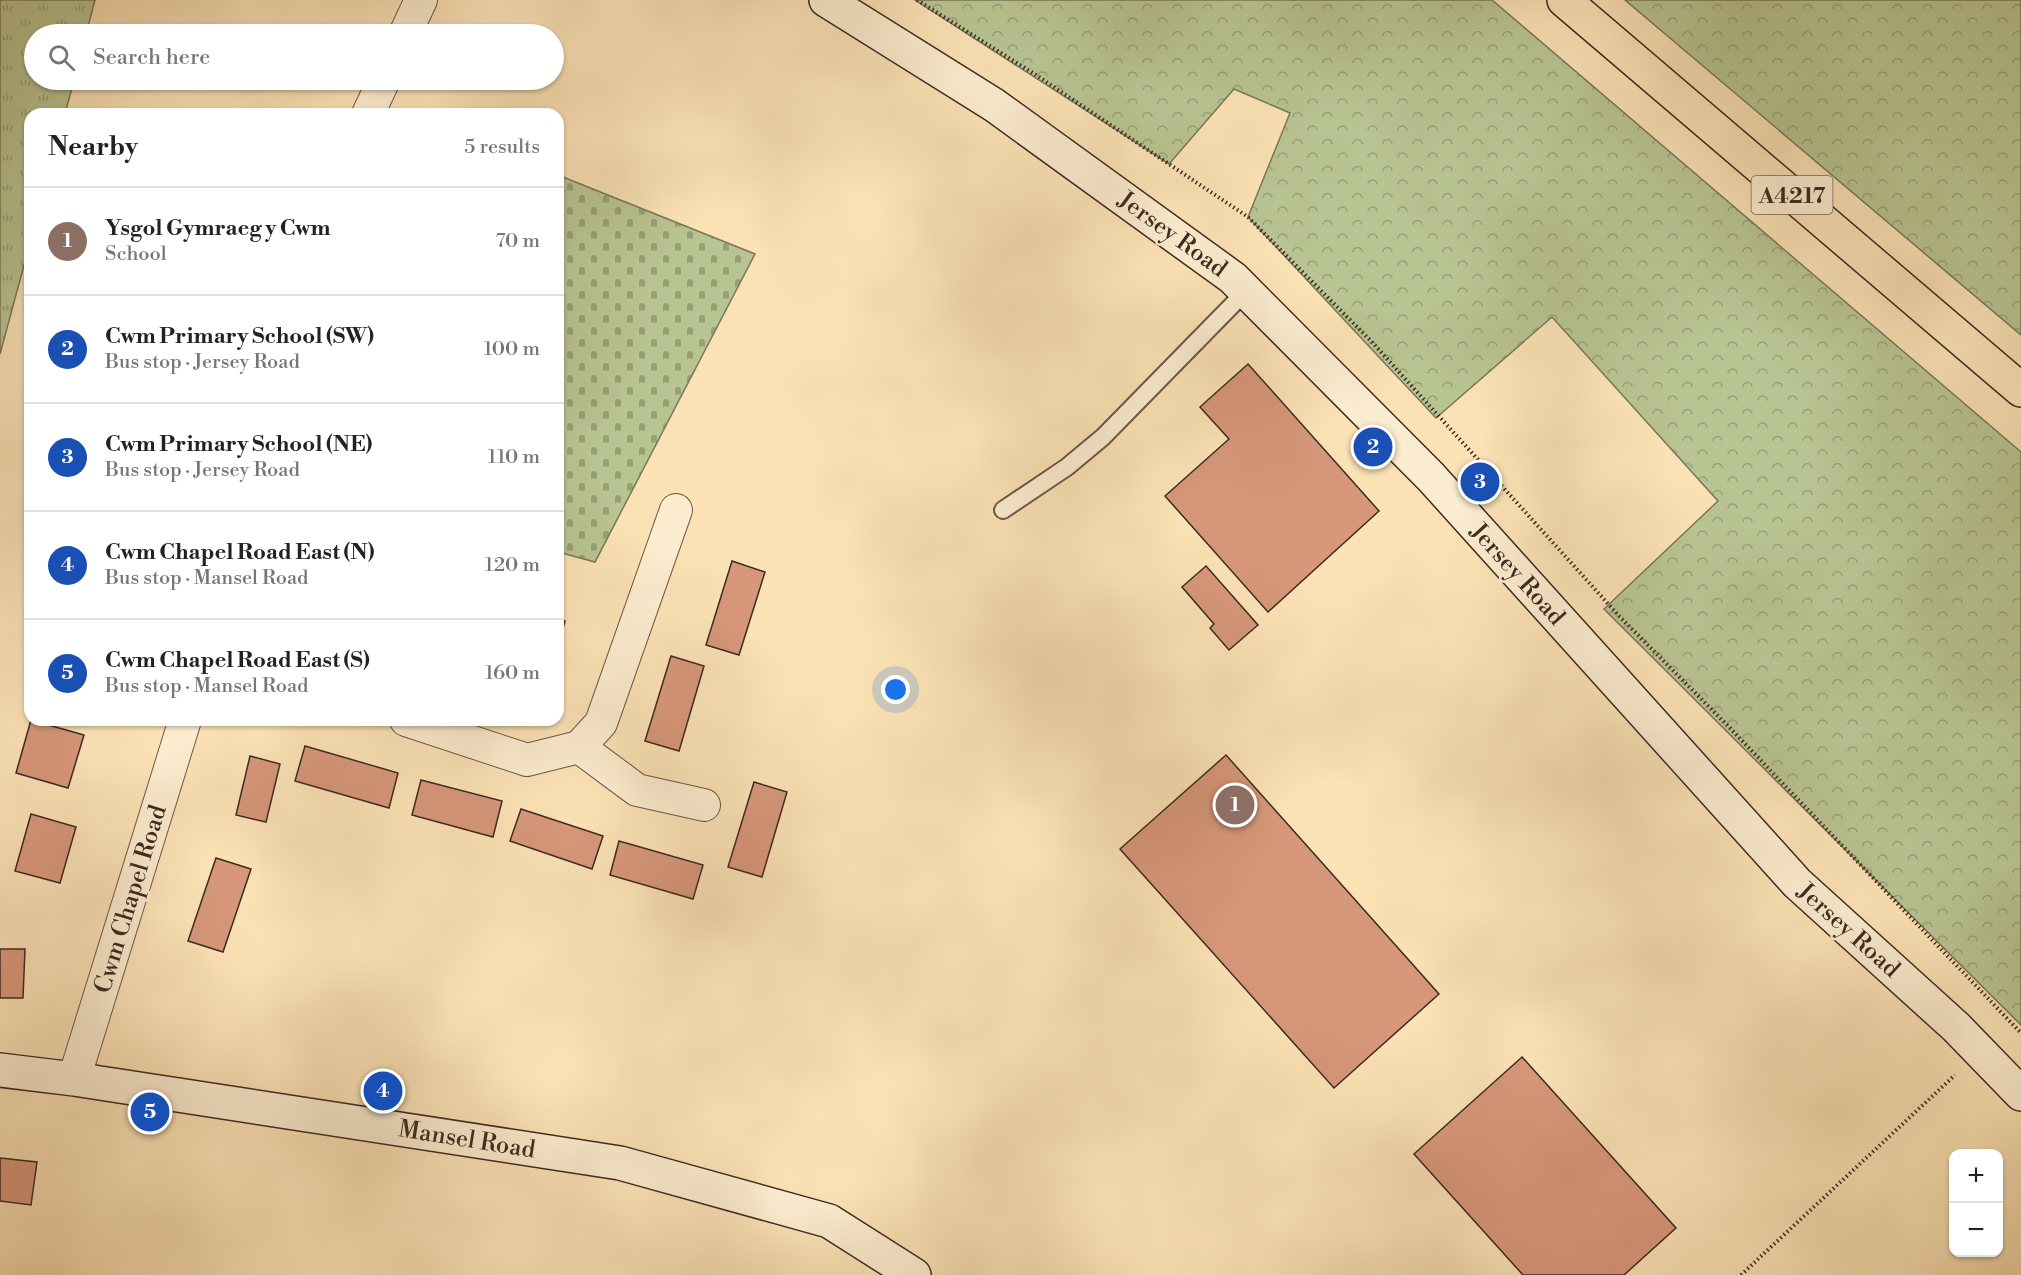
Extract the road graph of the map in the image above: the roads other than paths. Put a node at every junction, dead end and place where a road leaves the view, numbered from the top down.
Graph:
1 (421, 0) edge
2 (826, 0) edge
3 (1563, 0) edge
4 (410, 24) edge
5 (379, 90) edge
6 (371, 108) edge
7 (1246, 291) junction
8 (2021, 390) edge
9 (676, 510) dead end
10 (1003, 510) dead end
11 (183, 726) edge
12 (424, 726) edge
13 (579, 747) junction
14 (704, 805) dead end
15 (0, 1070) edge
16 (74, 1078) junction
17 (2021, 1094) edge
18 (914, 1275) edge

1 - 4 street
2 - 7 main road, Jersey Road
3 - 8 main road, A4217
5 - 6 street
7 - 10 lane
7 - 17 main road, Jersey Road
9 - 13 street
11 - 16 street, Cwm Chapel Road
12 - 13 street
13 - 14 street
15 - 16 main road, Mansel Road
16 - 18 main road, Mansel Road

